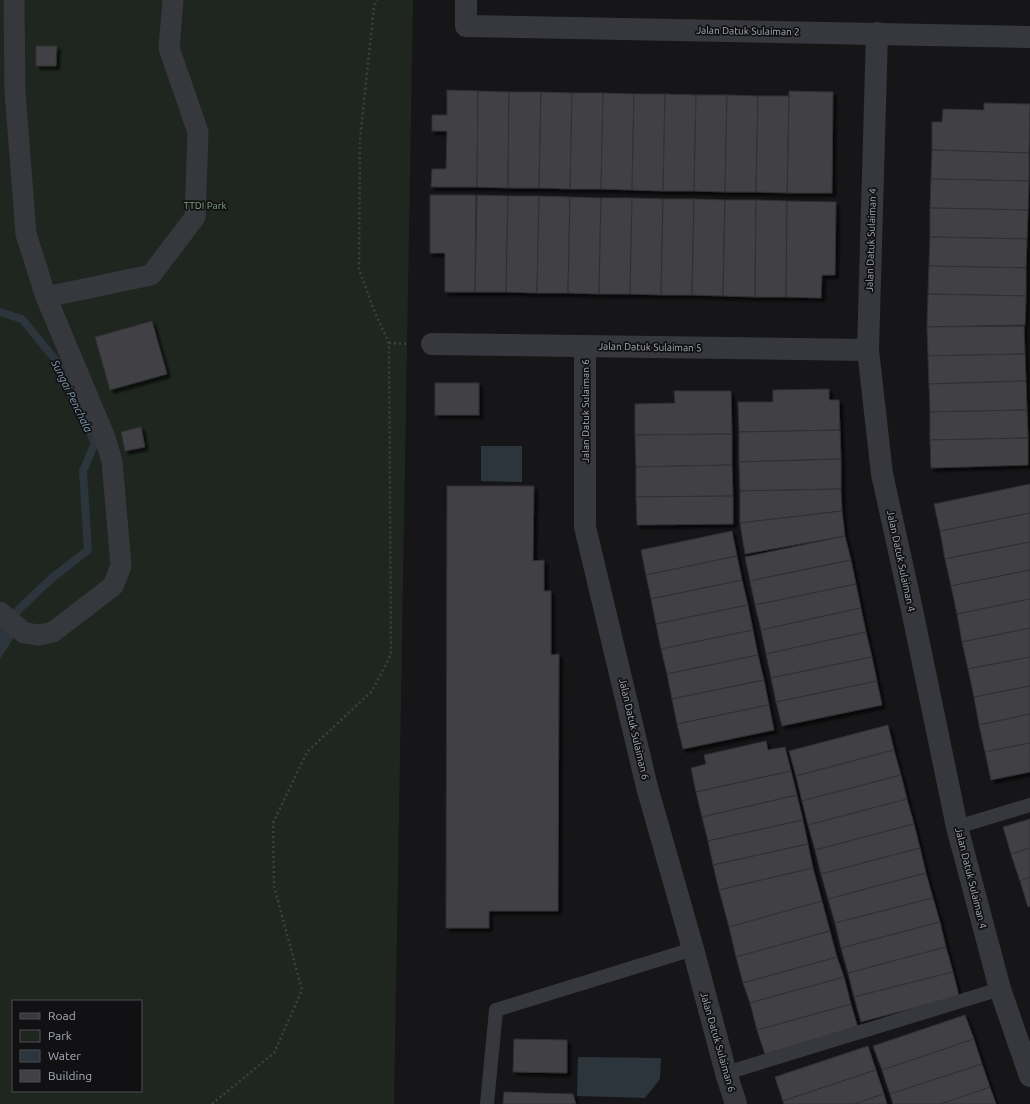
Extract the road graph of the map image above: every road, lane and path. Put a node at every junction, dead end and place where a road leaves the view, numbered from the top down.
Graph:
1 (14, 0) edge
2 (173, 0) edge
3 (377, 0) edge
4 (466, 0) edge
5 (877, 33) junction
6 (1030, 36) edge
7 (46, 297) junction
8 (432, 344) dead end
9 (585, 346) junction
10 (868, 350) junction
11 (1, 613) edge
12 (1030, 805) edge
13 (957, 827) junction
14 (693, 949) junction
15 (1000, 989) junction
16 (726, 1073) junction
17 (1030, 1076) edge
18 (212, 1104) edge
19 (486, 1104) edge
20 (736, 1104) edge

1 - 7 street
2 - 7 street
3 - 18 path
4 - 5 street, Jalan Datuk Sulaiman 2
5 - 6 street, Jalan Datuk Sulaiman 2
5 - 10 street, Jalan Datuk Sulaiman 4
7 - 11 street
8 - 9 street, Jalan Datuk Sulaiman 5
9 - 10 street, Jalan Datuk Sulaiman 5
9 - 14 street, Jalan Datuk Sulaiman 6
10 - 13 street, Jalan Datuk Sulaiman 4
12 - 13 lane
13 - 15 street, Jalan Datuk Sulaiman 4
14 - 16 street, Jalan Datuk Sulaiman 6
14 - 19 lane
15 - 16 lane
15 - 17 street, Jalan Datuk Sulaiman 4
16 - 20 street, Jalan Datuk Sulaiman 6

